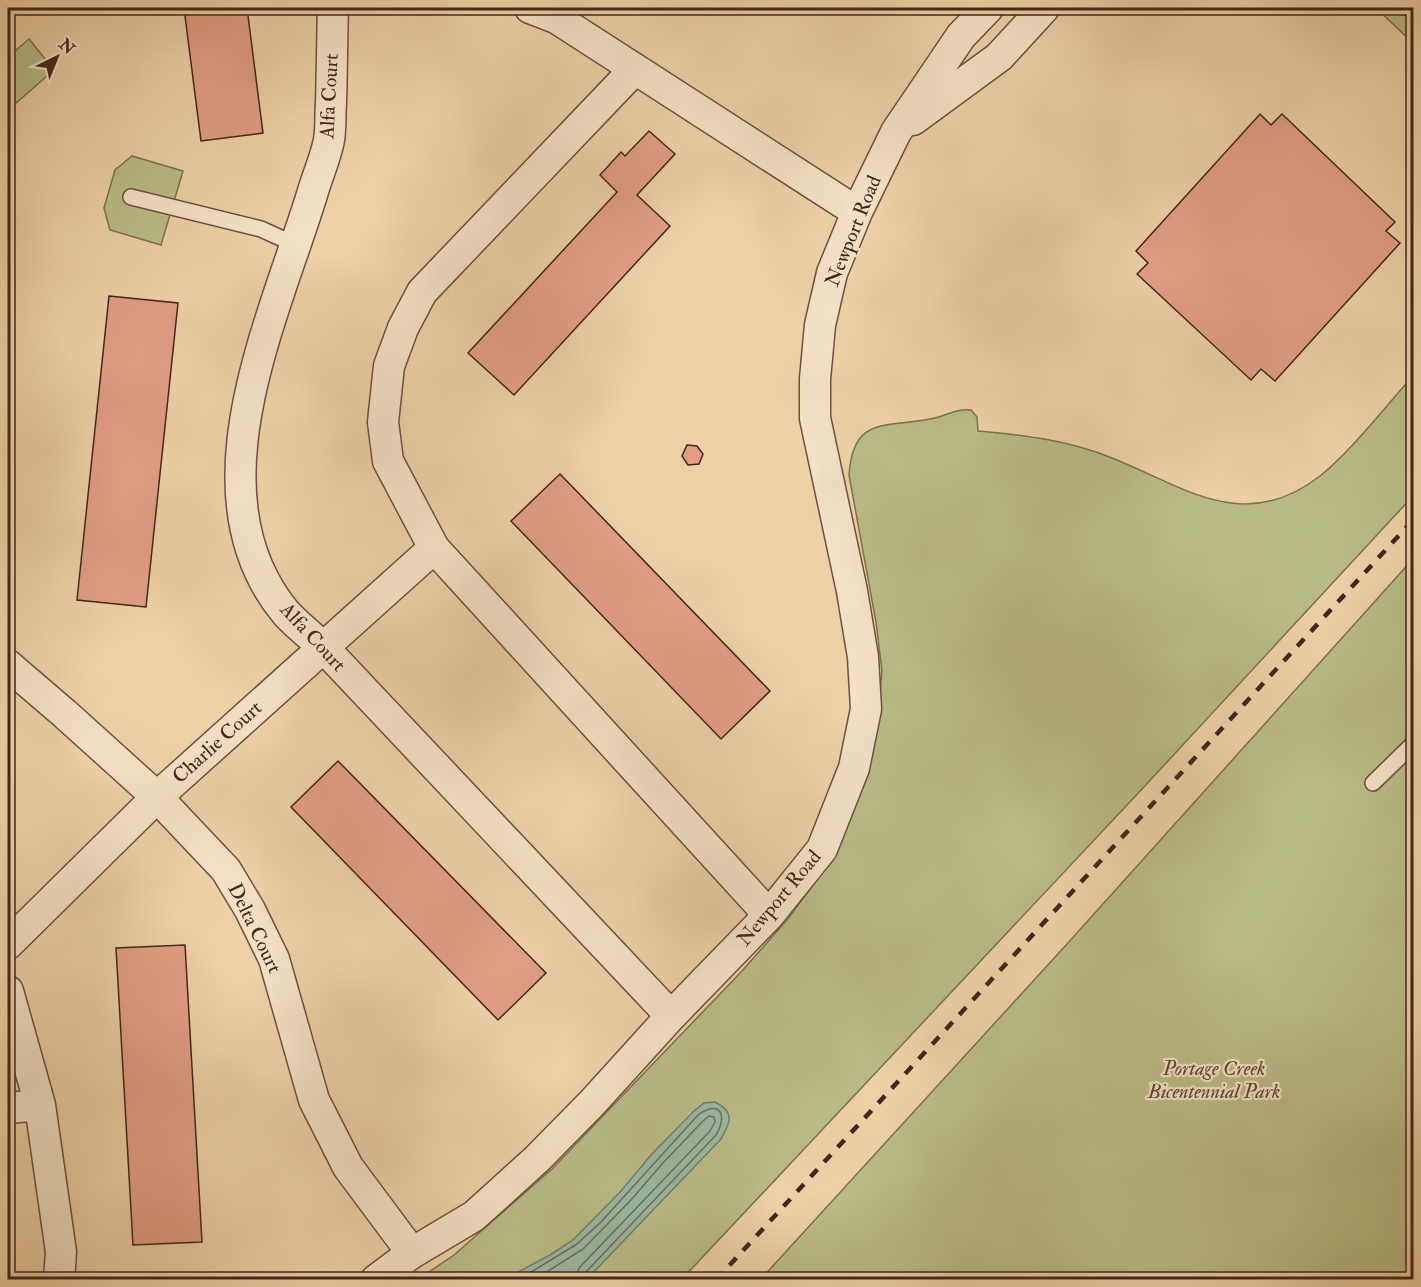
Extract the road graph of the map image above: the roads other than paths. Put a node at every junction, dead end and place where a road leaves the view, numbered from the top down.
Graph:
1 (333, 8) edge
2 (530, 8) edge
3 (988, 8) edge
4 (1044, 8) edge
5 (635, 69) junction
6 (896, 132) junction
7 (131, 197) dead end
8 (857, 212) junction
9 (296, 245) junction
10 (434, 548) junction
11 (323, 647) junction
12 (8, 665) edge
13 (1413, 743) edge
14 (1373, 783) dead end
15 (157, 797) junction
16 (769, 915) junction
17 (8, 944) edge
18 (8, 991) edge
19 (671, 1016) junction
20 (40, 1105) junction
21 (8, 1108) edge
22 (412, 1253) junction
23 (59, 1280) edge
24 (376, 1280) edge

1 - 9 street, Alfa Court
2 - 5 street
3 - 6 street, Newport Road
4 - 6 street, Newport Road
5 - 8 street
5 - 10 street
6 - 8 street, Newport Road
7 - 9 lane
8 - 16 street, Newport Road
9 - 11 street, Alfa Court
10 - 11 street, Charlie Court
10 - 16 street
11 - 15 street, Charlie Court
11 - 19 street, Alfa Court
12 - 15 street, Delta Court
13 - 14 lane
15 - 17 street, Charlie Court
15 - 22 street, Delta Court
16 - 19 street, Newport Road
18 - 20 street
19 - 22 street, Newport Road
20 - 21 street
20 - 23 street
22 - 24 street, Newport Road

